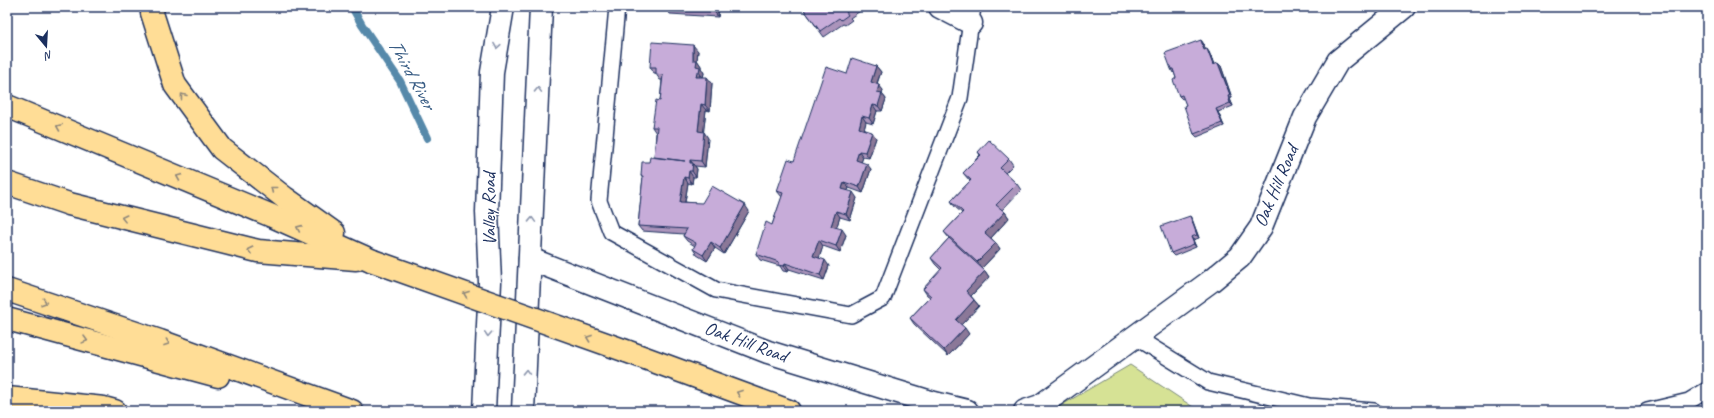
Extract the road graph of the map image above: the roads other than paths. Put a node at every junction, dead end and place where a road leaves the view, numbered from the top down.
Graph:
1 (153, 7) edge
2 (503, 7) edge
3 (541, 7) edge
4 (617, 7) edge
5 (940, 7) edge
6 (1404, 7) edge
7 (972, 15) edge
8 (7, 106) edge
9 (7, 183) edge
10 (530, 259) junction
11 (373, 260) junction
12 (7, 290) edge
13 (7, 319) edge
14 (1135, 337) junction
15 (1707, 390) edge
16 (7, 398) edge
17 (76, 408) edge
18 (115, 411) edge
19 (349, 411) edge
20 (352, 411) edge
21 (484, 411) edge
22 (523, 411) edge
23 (789, 411) edge
24 (967, 411) edge
25 (1025, 411) edge
26 (1374, 411) edge
27 (1646, 411) edge

11 -> 1 highway
2 -> 21 street, Valley Road
10 -> 3 street
4 - 7 lane
5 - 7 street
6 - 14 street, Oak Hill Road
11 -> 8 highway
11 -> 9 highway
22 -> 10 street
10 - 24 street, Oak Hill Road
23 -> 11 highway, bridge
12 -> 20 highway
13 -> 19 highway
14 - 25 street, Oak Hill Road
14 - 26 lane
15 - 27 lane
16 - 17 highway
17 - 18 highway

